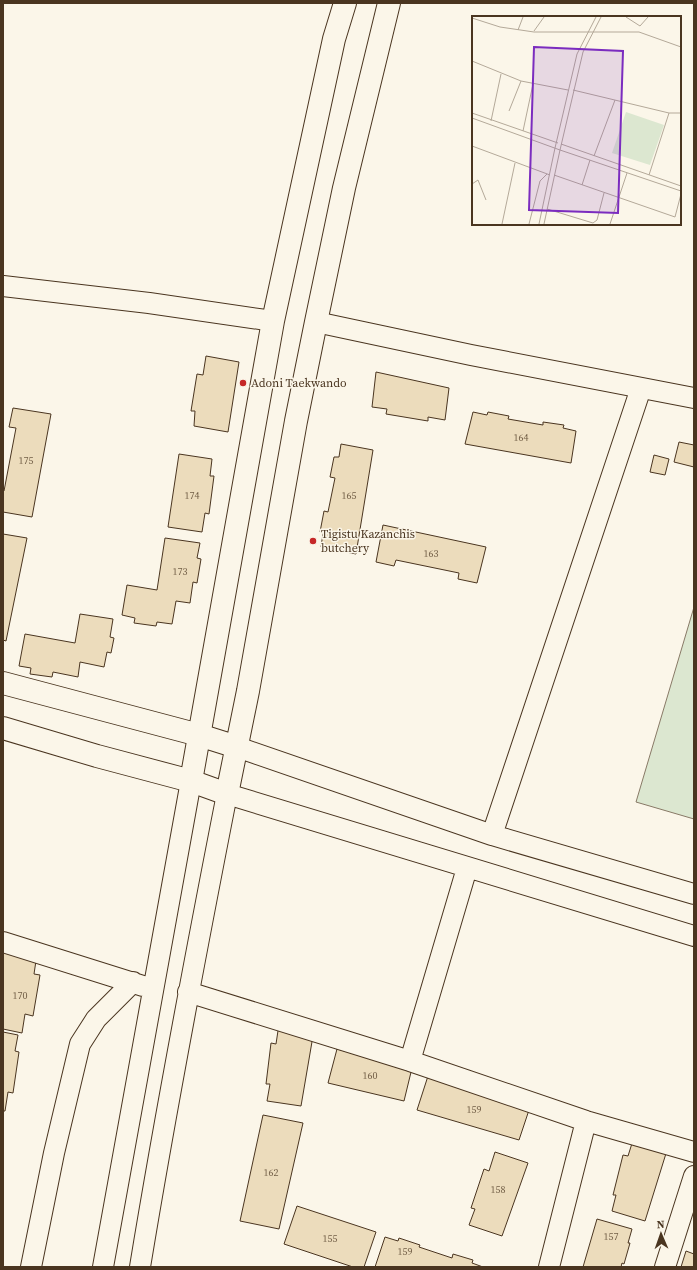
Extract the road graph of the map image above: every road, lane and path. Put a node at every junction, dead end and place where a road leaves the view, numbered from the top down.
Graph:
1 (345, 3) edge
2 (389, 3) edge
3 (3, 286) edge
4 (273, 321) junction
5 (316, 322) junction
6 (641, 388) junction
7 (694, 398) edge
8 (3, 683) edge
9 (3, 728) edge
10 (199, 734) junction
11 (237, 747) junction
12 (191, 781) junction
13 (227, 794) junction
14 (492, 835) junction
15 (467, 868) junction
16 (694, 894) edge
17 (694, 936) edge
18 (3, 942) edge
19 (133, 982) junction
20 (153, 988) junction
21 (188, 992) junction
22 (410, 1061) junction
23 (586, 1121) junction
24 (694, 1152) edge
25 (694, 1176) edge
26 (146, 1265) edge
27 (31, 1267) edge
28 (103, 1267) edge
29 (549, 1267) edge
30 (665, 1267) edge

1 - 4 main road
2 - 5 main road
3 - 4 street
4 - 10 main road
5 - 6 street
5 - 11 main road
6 - 7 street
6 - 14 street
8 - 10 main road
9 - 12 main road
10 - 11 main road
10 - 12 main road
11 - 13 main road
11 - 14 street
12 - 13 main road
12 - 20 street
13 - 15 street
13 - 21 street
14 - 16 street
15 - 17 street
15 - 22 street
18 - 19 street
19 - 20 street
19 - 27 street
20 - 28 street
21 - 22 street
21 - 26 street
22 - 23 street
23 - 24 street
23 - 29 street
25 - 30 street

